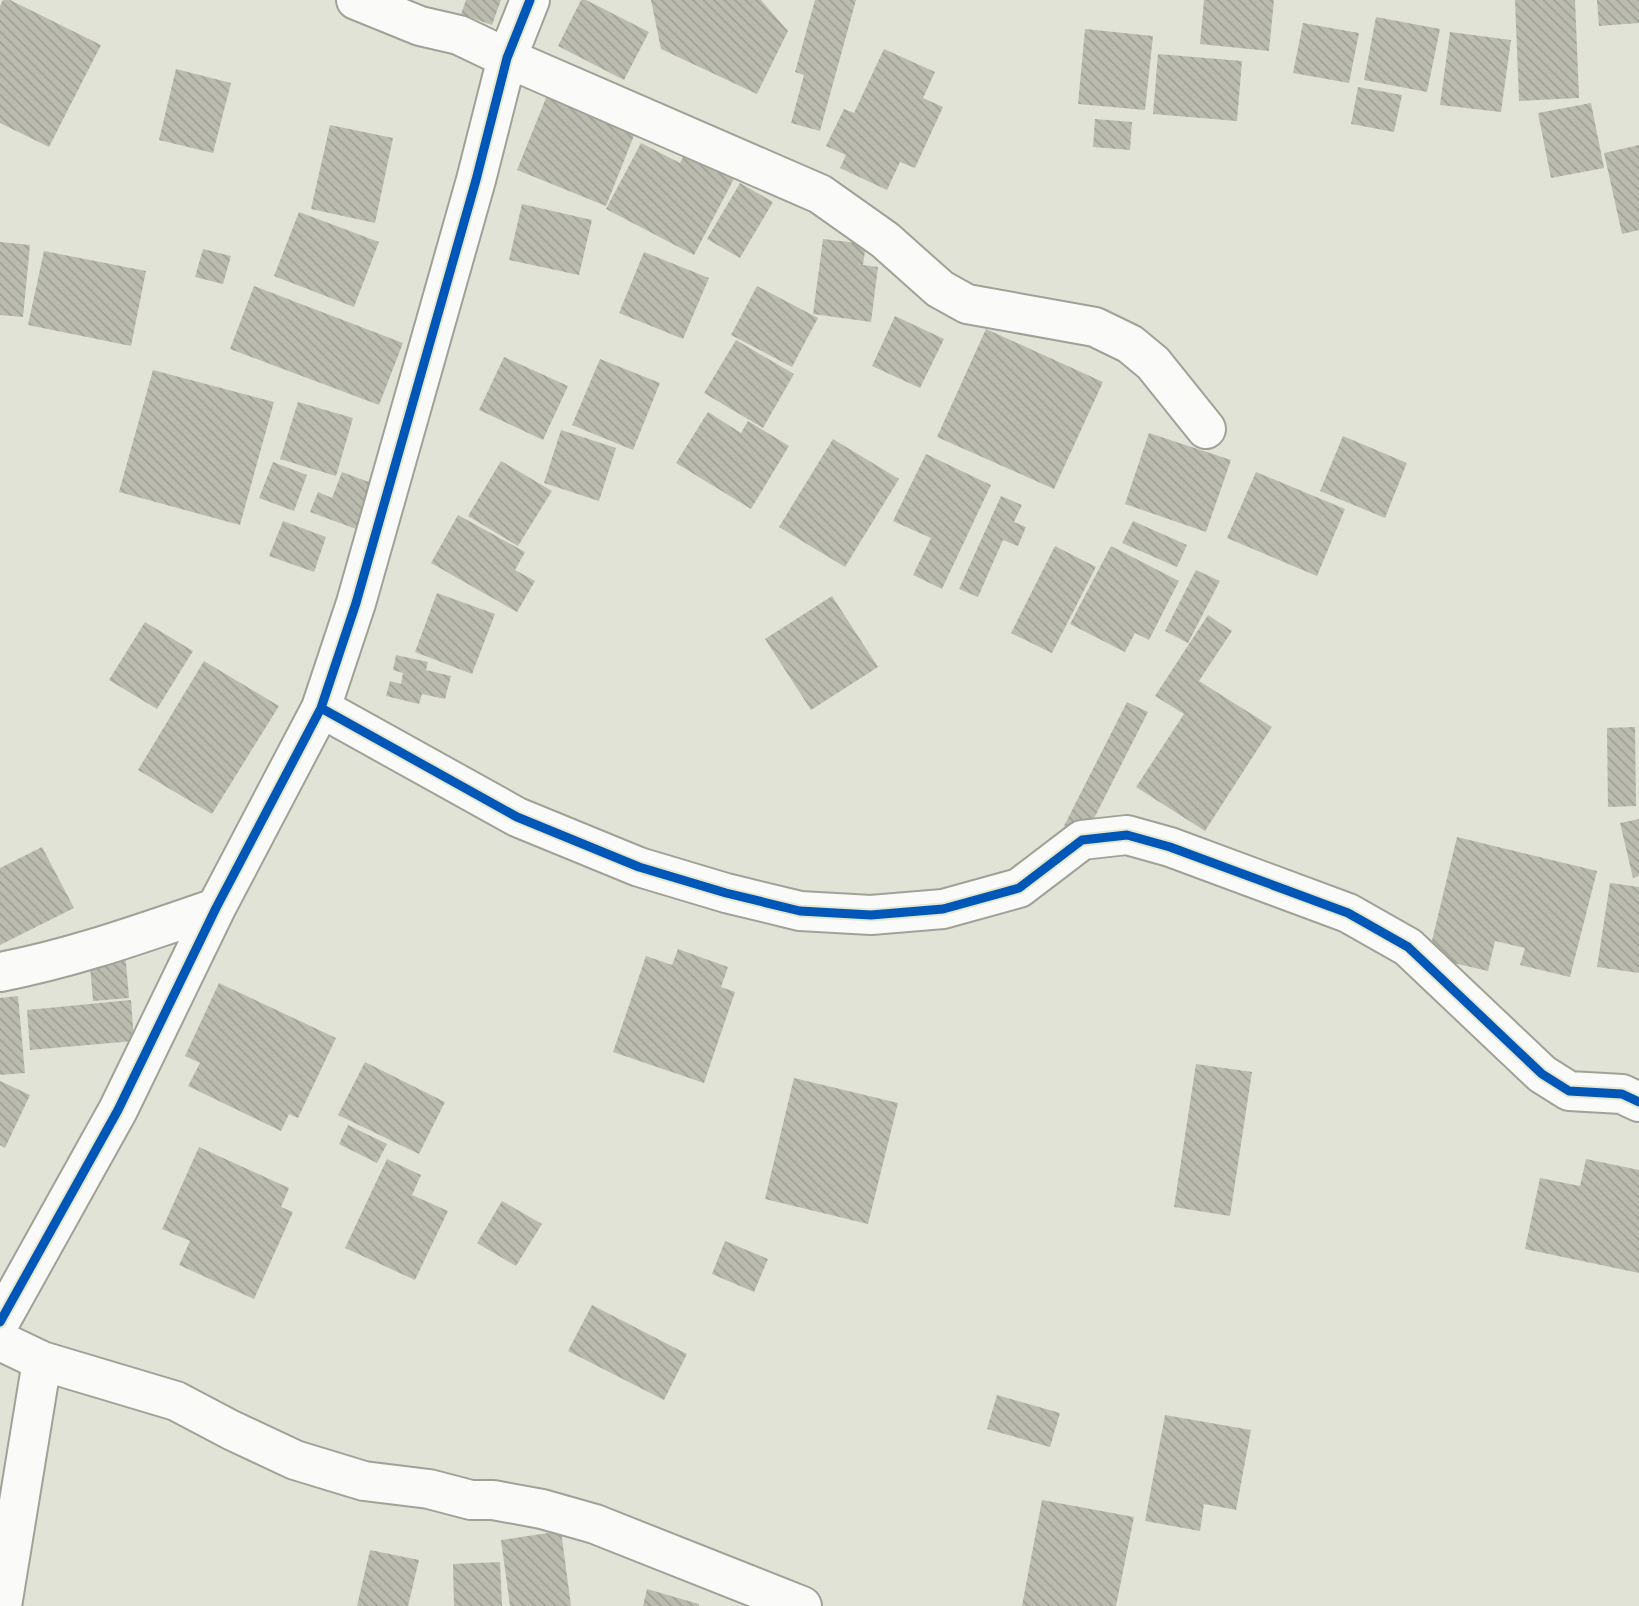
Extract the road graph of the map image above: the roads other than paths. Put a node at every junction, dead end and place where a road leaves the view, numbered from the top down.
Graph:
1 (356, 0) edge
2 (530, 0) edge
3 (508, 58) junction
4 (1206, 429) dead end
5 (321, 708) junction
6 (216, 908) junction
7 (0, 972) edge
8 (1639, 1102) edge
9 (0, 1322) edge
10 (0, 1341) edge
11 (42, 1361) junction
12 (2, 1606) edge
13 (802, 1606) edge

1 - 3 street
2 - 3 street
3 - 4 street
3 - 5 street
5 - 6 street
5 - 8 street
6 - 7 street
6 - 9 street
10 - 11 street
11 - 12 street
11 - 13 street

